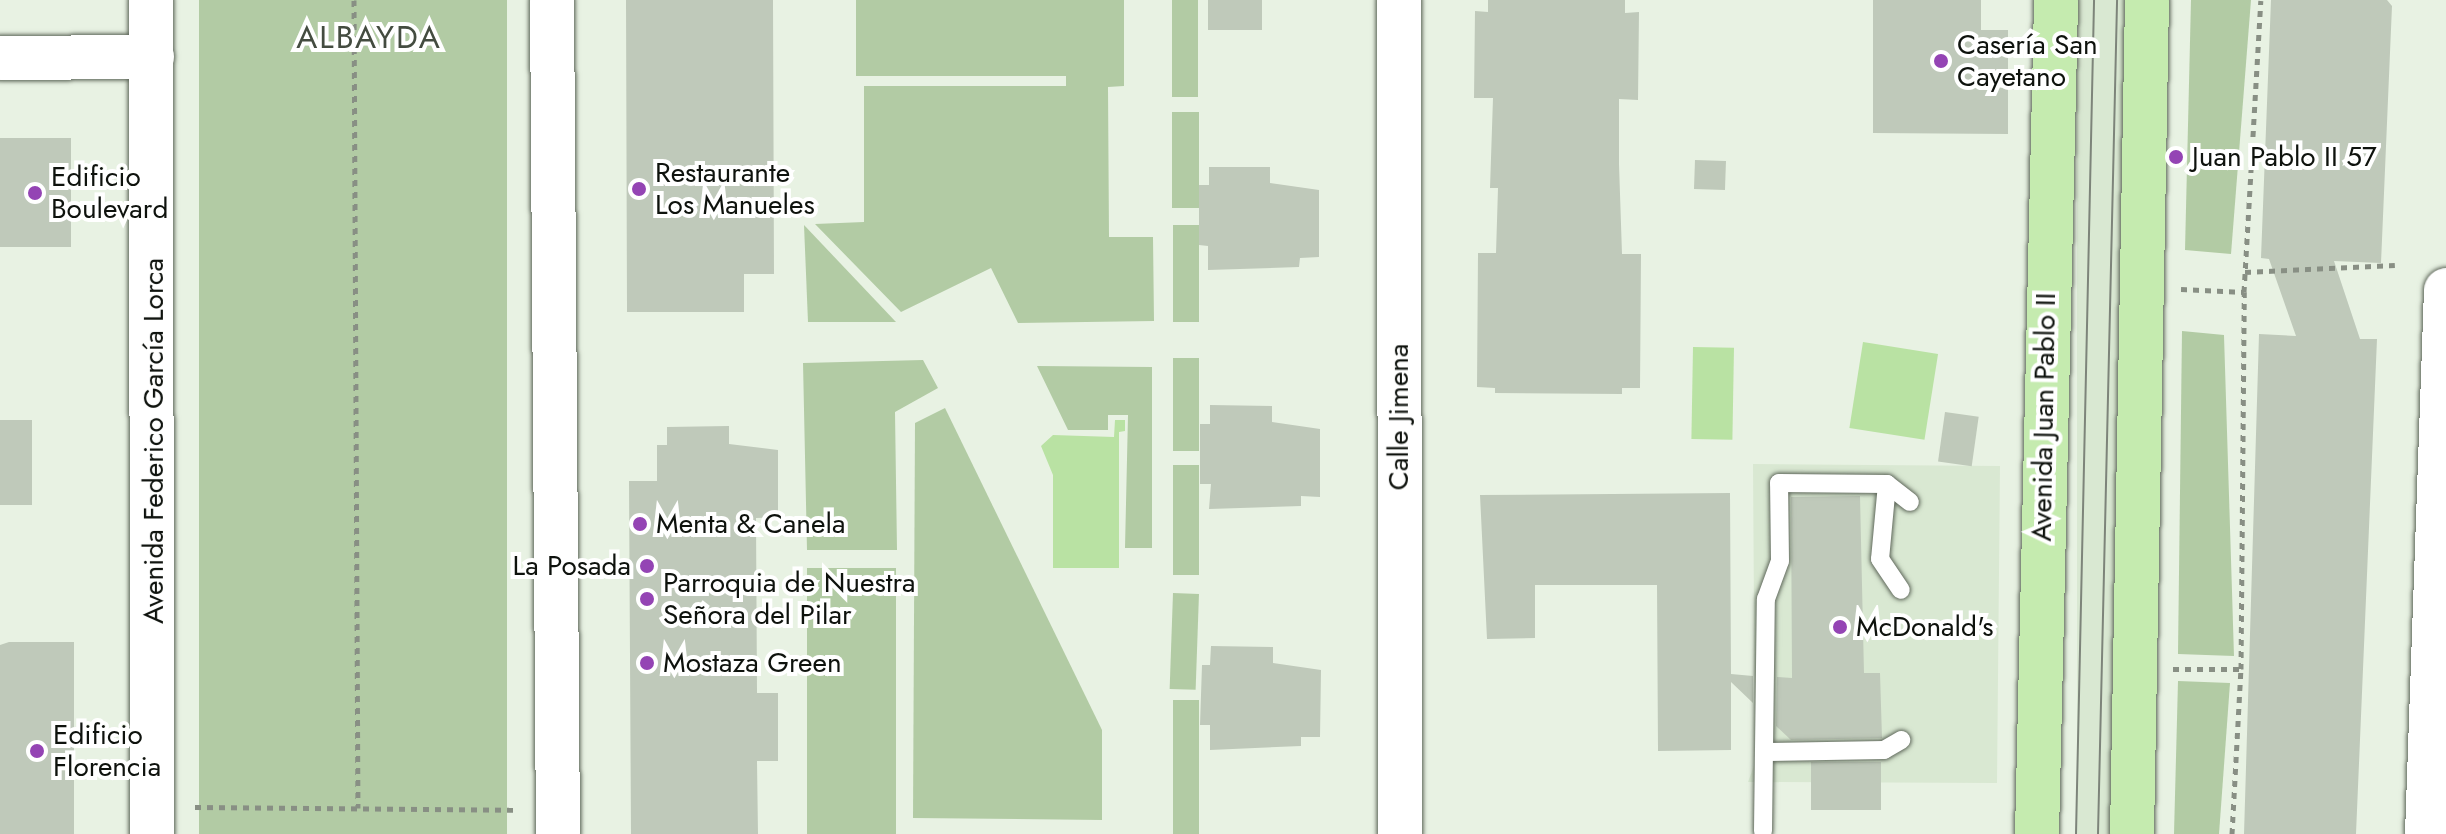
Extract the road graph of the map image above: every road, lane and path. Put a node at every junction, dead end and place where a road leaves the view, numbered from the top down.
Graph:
1 (151, 0) edge
2 (354, 0) edge
3 (552, 0) edge
4 (1399, 0) edge
5 (2056, 0) edge
6 (2147, 0) edge
7 (2261, 0) edge
8 (152, 57) junction
9 (0, 58) edge
10 (2395, 265) dead end
11 (2245, 272) junction
12 (2176, 289) dead end
13 (2446, 290) edge
14 (2244, 292) junction
15 (1887, 484) junction
16 (1910, 502) dead end
17 (1901, 590) dead end
18 (2168, 669) dead end
19 (2241, 669) junction
20 (1901, 740) dead end
21 (1769, 752) junction
22 (195, 807) dead end
23 (358, 808) junction
24 (519, 810) dead end
25 (1763, 831) dead end
26 (152, 834) edge
27 (558, 834) edge
28 (1400, 834) edge
29 (2037, 834) edge
30 (2132, 834) edge
31 (2232, 834) edge
32 (2427, 834) edge

1 - 8 main road, Avenida Federico García Lorca
2 - 23 path
3 - 27 main road
4 - 28 main road, Calle Jimena
5 - 29 main road, Avenida Juan Pablo II
6 - 30 main road
7 - 11 path
8 - 9 main road
8 - 26 main road, Avenida Federico García Lorca
10 - 11 path
11 - 14 path
12 - 14 path
13 - 32 main road
14 - 19 path
15 - 16 lane
15 - 17 lane
15 - 21 lane
18 - 19 path
19 - 31 path
20 - 21 lane
21 - 25 lane
22 - 23 path
23 - 24 path

